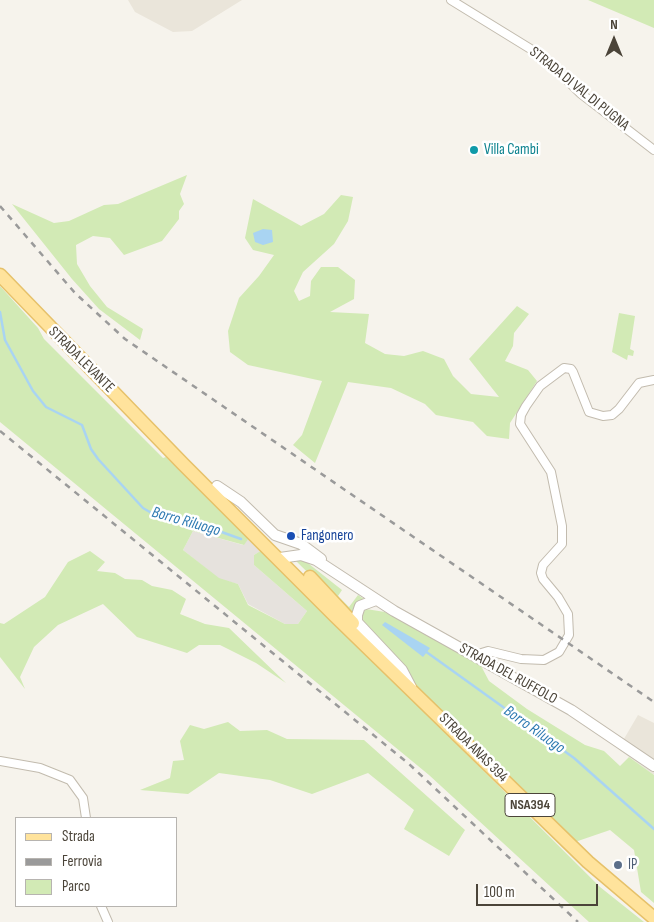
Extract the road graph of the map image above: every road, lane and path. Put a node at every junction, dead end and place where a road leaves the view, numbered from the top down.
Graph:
1 (451, 0) edge
2 (654, 150) edge
3 (0, 275) edge
4 (654, 380) edge
5 (165, 444) junction
6 (217, 486) junction
7 (295, 541) junction
8 (284, 555) junction
9 (357, 587) junction
10 (376, 600) junction
11 (475, 655) junction
12 (411, 687) junction
13 (0, 761) edge
14 (654, 766) edge
15 (86, 817) edge
16 (101, 907) edge
17 (654, 918) edge
18 (108, 922) edge

1 - 2 street, STRADA DI VAL DI PUGNA
3 - 5 main road, STRADA LEVANTE
4 - 11 street
5 - 6 main road, STRADA LEVANTE
5 - 8 main road, STRADA LEVANTE
6 - 7 street, STRADA DEL RUFFOLO
6 - 8 main road, STRADA LEVANTE
7 - 8 street
7 - 9 street, STRADA DEL RUFFOLO
8 - 9 street, STRADA DEL RUFFOLO
8 - 12 main road, STRADA ANAS 394 / NSA394
9 - 10 street, STRADA DEL RUFFOLO
10 - 11 street, STRADA DEL RUFFOLO
10 - 12 street
11 - 14 street, STRADA DEL RUFFOLO
12 - 17 main road, STRADA ANAS 394 / NSA394
13 - 15 street
16 - 18 street

